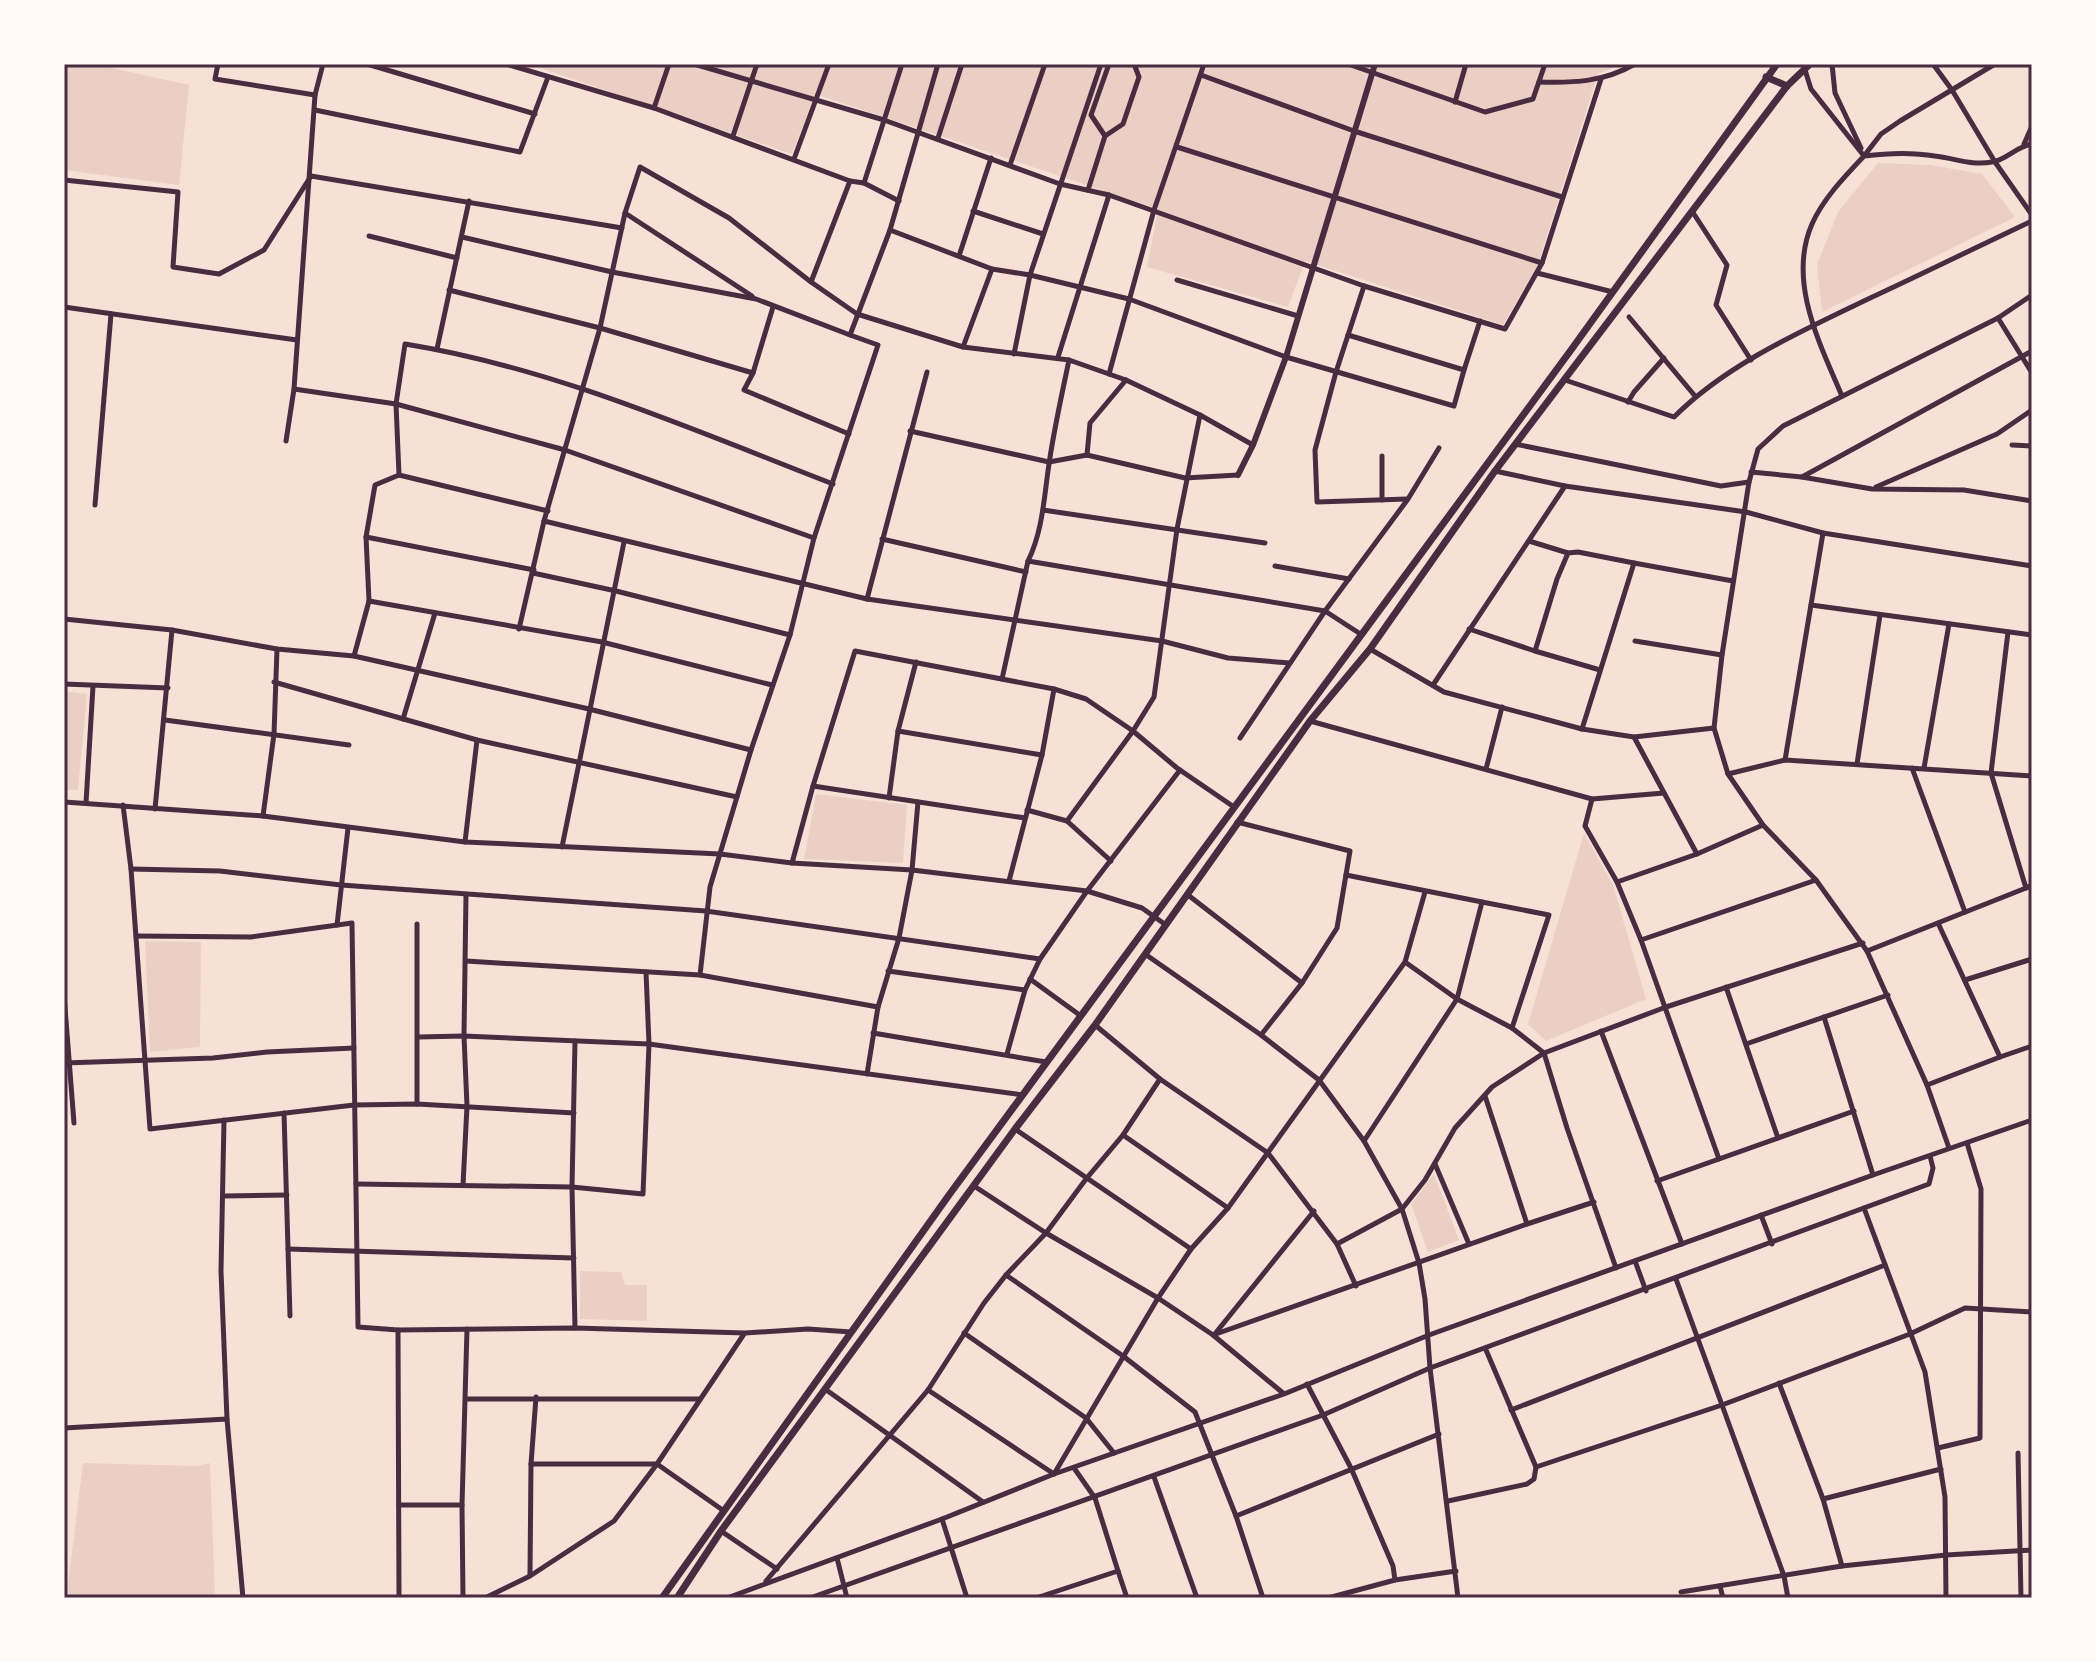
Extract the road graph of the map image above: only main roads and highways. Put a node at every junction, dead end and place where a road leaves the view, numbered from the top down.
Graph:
1 (1777, 64) edge
2 (1807, 67) edge
3 (1766, 77) junction
4 (1787, 86) junction
5 (662, 1598) edge
6 (677, 1598) edge

1 - 3 main road
2 - 4 main road
3 - 4 main road
3 - 5 main road
4 - 6 main road

